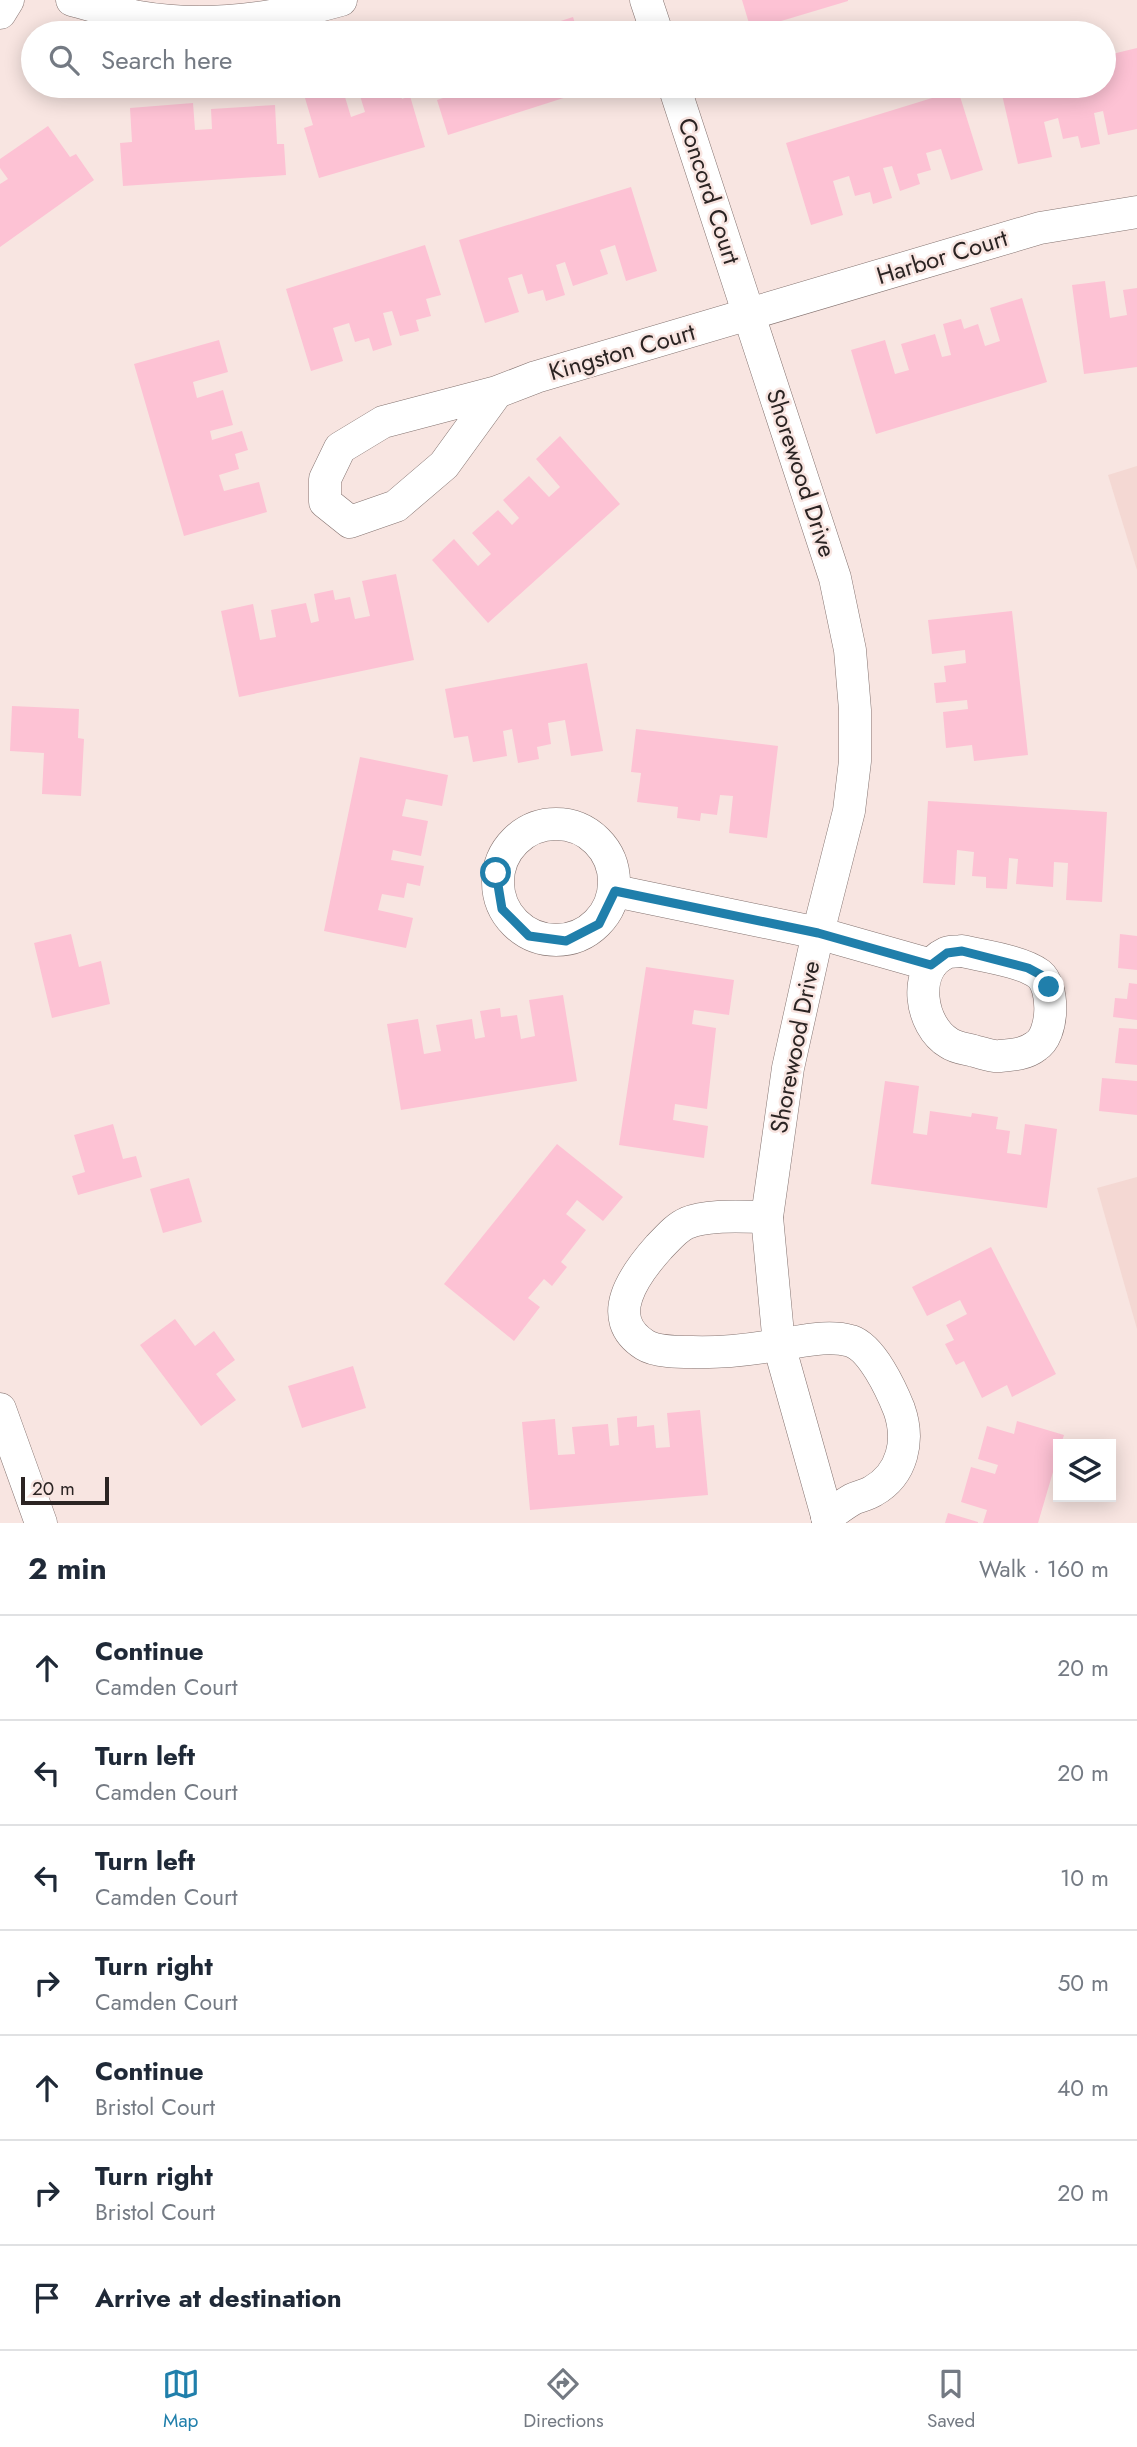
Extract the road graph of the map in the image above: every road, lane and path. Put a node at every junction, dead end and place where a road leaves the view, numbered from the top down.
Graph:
1 (8, 0) edge
2 (72, 0) edge
3 (341, 0) edge
4 (646, 0) edge
5 (0, 13) edge
6 (176, 21) edge
7 (231, 21) edge
8 (653, 21) edge
9 (678, 98) edge
10 (1137, 212) edge
11 (746, 306) junction
12 (497, 392) junction
13 (615, 891) dead end
14 (818, 933) junction
15 (931, 965) dead end
16 (766, 1217) junction
17 (779, 1345) junction
18 (0, 1409) edge
19 (828, 1520) edge
20 (40, 1523) edge

1 - 5 street
2 - 6 street
3 - 7 street
4 - 8 street
9 - 11 street, Concord Court
10 - 11 street, Harbor Court
11 - 12 street, Kingston Court
11 - 14 street, Shorewood Drive
12 - 12 street, Kingston Court
13 - 14 street
14 - 15 street
14 - 16 street, Shorewood Drive
16 - 17 street, Shorewood Drive
16 - 17 street
17 - 19 street, Shorewood Drive
17 - 19 street, Shorewood Drive
18 - 20 street

